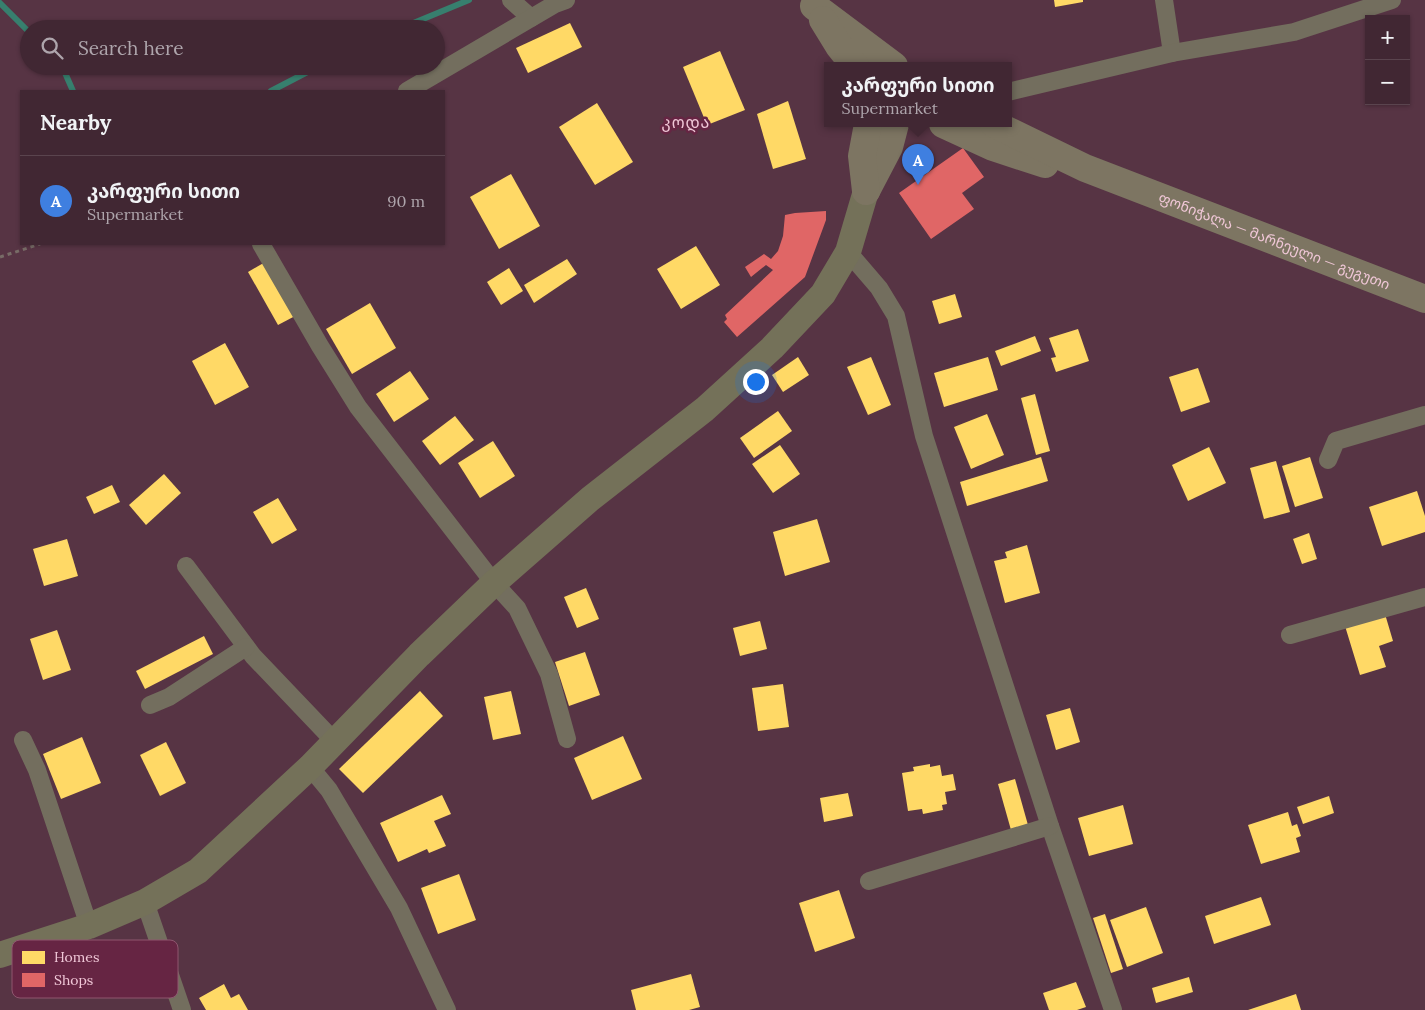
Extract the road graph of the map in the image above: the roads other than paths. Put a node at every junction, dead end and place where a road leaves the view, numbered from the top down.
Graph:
1 (511, 0) edge
2 (566, 0) edge
3 (1164, 0) edge
4 (1392, 0) edge
5 (812, 3) edge
6 (531, 18) junction
7 (1172, 53) junction
8 (852, 62) edge
9 (889, 62) edge
10 (445, 69) edge
11 (434, 75) edge
12 (409, 90) edge
13 (1012, 91) edge
14 (867, 127) edge
15 (894, 127) edge
16 (950, 127) edge
17 (1000, 127) edge
18 (1124, 183) junction
19 (866, 190) junction
20 (263, 245) edge
21 (848, 252) junction
22 (1425, 299) edge
23 (1425, 415) edge
24 (1328, 460) dead end
25 (186, 566) dead end
26 (494, 583) junction
27 (1425, 597) edge
28 (1290, 635) dead end
29 (246, 647) junction
30 (150, 705) dead end
31 (567, 739) dead end
32 (23, 740) dead end
33 (335, 742) junction
34 (310, 767) junction
35 (1050, 826) junction
36 (869, 881) dead end
37 (145, 902) junction
38 (89, 926) junction
39 (46, 940) edge
40 (158, 940) edge
41 (12, 951) edge
42 (0, 955) edge
43 (178, 998) edge
44 (182, 1010) edge
45 (447, 1010) edge
46 (1113, 1010) edge

1 - 6 street
2 - 6 street
3 - 7 street
4 - 7 street
5 - 8 highway
5 - 9 highway
6 - 10 street
7 - 13 street
11 - 12 street
14 - 19 highway
15 - 19 highway
16 - 18 highway, ფონიჭალა — მარნეული — გუგუთი
17 - 18 highway, ფონიჭალა — მარნეული — გუგუთი
18 - 22 highway, ფონიჭალა — მარნეული — გუგუთი
19 - 21 street
20 - 26 street
21 - 26 street
21 - 35 street
23 - 24 street
25 - 29 street
26 - 31 street
26 - 33 street
27 - 28 street
29 - 30 street
29 - 33 street
32 - 38 street
33 - 34 street
34 - 37 street
34 - 45 street
35 - 36 street
35 - 46 street
37 - 38 street
37 - 40 street
38 - 39 street
41 - 42 street
43 - 44 street

